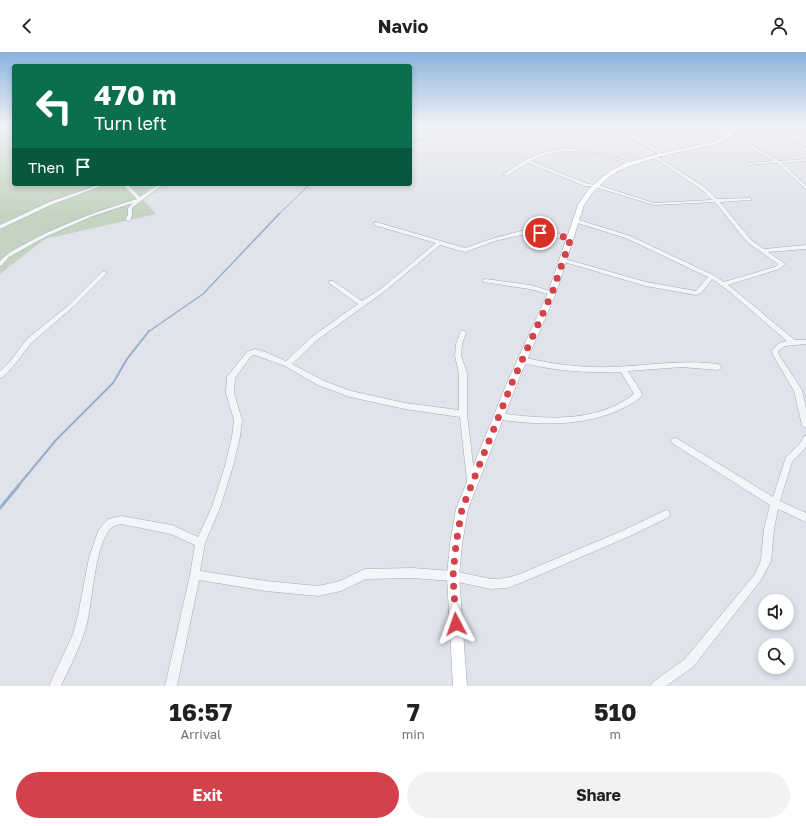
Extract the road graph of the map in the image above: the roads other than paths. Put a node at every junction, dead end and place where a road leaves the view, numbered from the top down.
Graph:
1 (541, 155) edge
2 (595, 155) edge
3 (665, 155) edge
4 (765, 155) edge
5 (659, 156) junction
6 (806, 160) edge
7 (527, 161) junction
8 (777, 161) junction
9 (631, 163) junction
10 (749, 164) dead end
11 (505, 175) dead end
12 (99, 186) edge
13 (126, 186) edge
14 (159, 186) edge
15 (596, 186) junction
16 (806, 188) edge
17 (140, 199) junction
18 (749, 199) dead end
19 (716, 200) junction
20 (128, 220) dead end
21 (576, 221) junction
22 (376, 224) dead end
23 (0, 227) edge
24 (571, 238) junction
25 (439, 243) junction
26 (806, 247) edge
27 (762, 250) junction
28 (563, 260) junction
29 (0, 264) edge
30 (104, 274) dead end
31 (711, 276) junction
32 (485, 281) dead end
33 (331, 282) dead end
34 (724, 284) junction
35 (552, 293) junction
36 (362, 304) junction
37 (463, 333) dead end
38 (806, 342) edge
39 (794, 343) junction
40 (522, 360) junction
41 (287, 364) junction
42 (718, 367) dead end
43 (623, 369) junction
44 (0, 375) edge
45 (463, 414) junction
46 (498, 416) junction
47 (806, 425) edge
48 (806, 439) edge
49 (675, 441) dead end
50 (803, 449) edge
51 (472, 484) junction
52 (775, 503) junction
53 (666, 514) dead end
54 (806, 518) edge
55 (200, 543) junction
56 (195, 574) junction
57 (453, 576) junction
58 (55, 686) edge
59 (171, 686) edge
60 (460, 686) edge
61 (657, 686) edge

1 - 7 street
2 - 9 street
3 - 5 main road
4 - 8 street
5 - 9 main road
5 - 19 street
6 - 8 street
7 - 11 street
7 - 15 street
8 - 10 street
8 - 16 street
9 - 15 main road
12 - 23 street
13 - 17 street
14 - 17 street
15 - 19 street
15 - 21 main road
17 - 20 street
17 - 29 street
18 - 19 street
19 - 27 street
21 - 24 main road
21 - 31 street
22 - 25 street
24 - 25 street
24 - 28 main road
25 - 36 street
26 - 27 street
27 - 34 street
28 - 31 street
28 - 35 main road
30 - 44 street
31 - 34 street
32 - 35 street
33 - 36 street
34 - 39 street
35 - 40 main road
36 - 41 street
37 - 45 street
38 - 39 street
39 - 47 street
40 - 43 street
40 - 46 main road
41 - 45 street
41 - 55 street
42 - 43 street
43 - 46 street
45 - 51 street
46 - 51 main road
48 - 50 street
49 - 52 street
50 - 52 street
51 - 57 main road
52 - 54 street
52 - 61 street
53 - 57 street
55 - 56 street
55 - 58 street
56 - 57 street
56 - 59 street
57 - 60 main road

